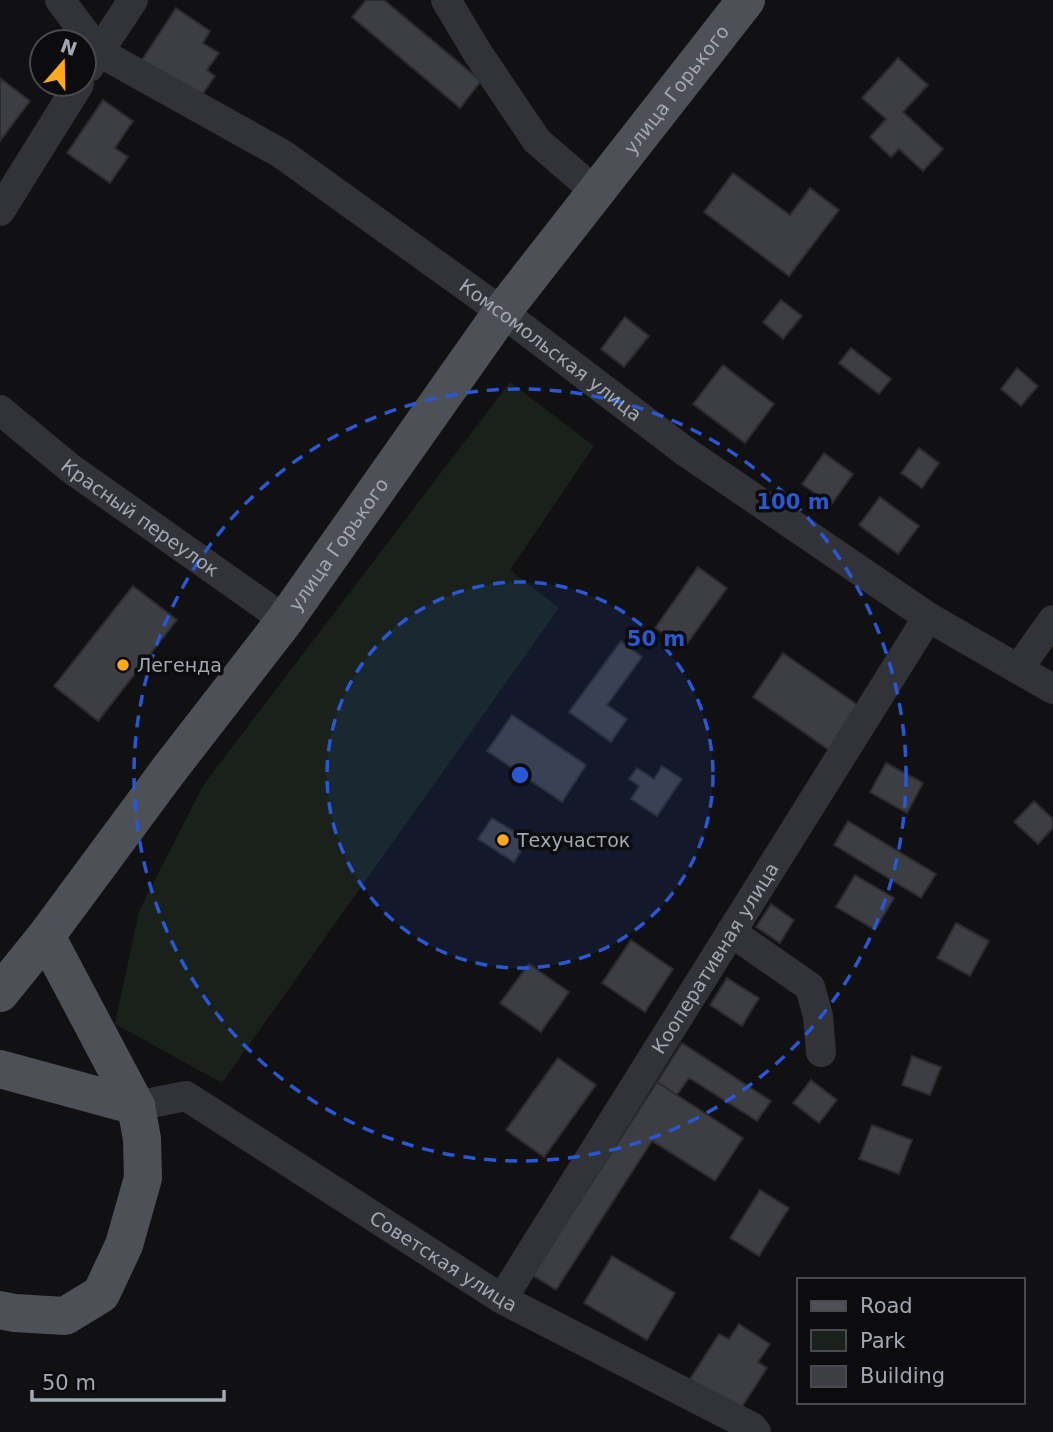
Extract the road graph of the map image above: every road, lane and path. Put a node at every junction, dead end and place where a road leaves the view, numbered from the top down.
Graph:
1 (60, 0) edge
2 (133, 0) edge
3 (446, 0) edge
4 (746, 0) edge
5 (74, 28) edge
6 (98, 53) edge
7 (98, 67) edge
8 (70, 98) edge
9 (596, 192) junction
10 (0, 211) edge
11 (502, 312) junction
12 (0, 410) edge
13 (928, 617) junction
14 (285, 620) junction
15 (1053, 620) edge
16 (1018, 669) junction
17 (1053, 689) edge
18 (731, 932) junction
19 (46, 936) junction
20 (0, 993) edge
21 (821, 1052) dead end
22 (0, 1069) edge
23 (136, 1106) junction
24 (502, 1299) junction
25 (0, 1310) edge
26 (756, 1432) edge

1 - 5 street, Комсомольская улица
2 - 6 street
3 - 9 street
4 - 9 main road, улица Горького
7 - 11 street, Комсомольская улица
8 - 10 street
9 - 11 main road, улица Горького
11 - 13 street, Комсомольская улица
11 - 14 main road, улица Горького
12 - 14 street, Красный переулок
13 - 16 street, Комсомольская улица
13 - 18 street, Кооперативная улица
14 - 19 main road, улица Горького
15 - 16 street
16 - 17 street, Комсомольская улица
18 - 21 street
18 - 24 street, Кооперативная улица
19 - 20 main road, улица Горького
19 - 23 main road
22 - 23 main road
23 - 24 street, Советская улица
23 - 25 main road
24 - 26 street, Советская улица

